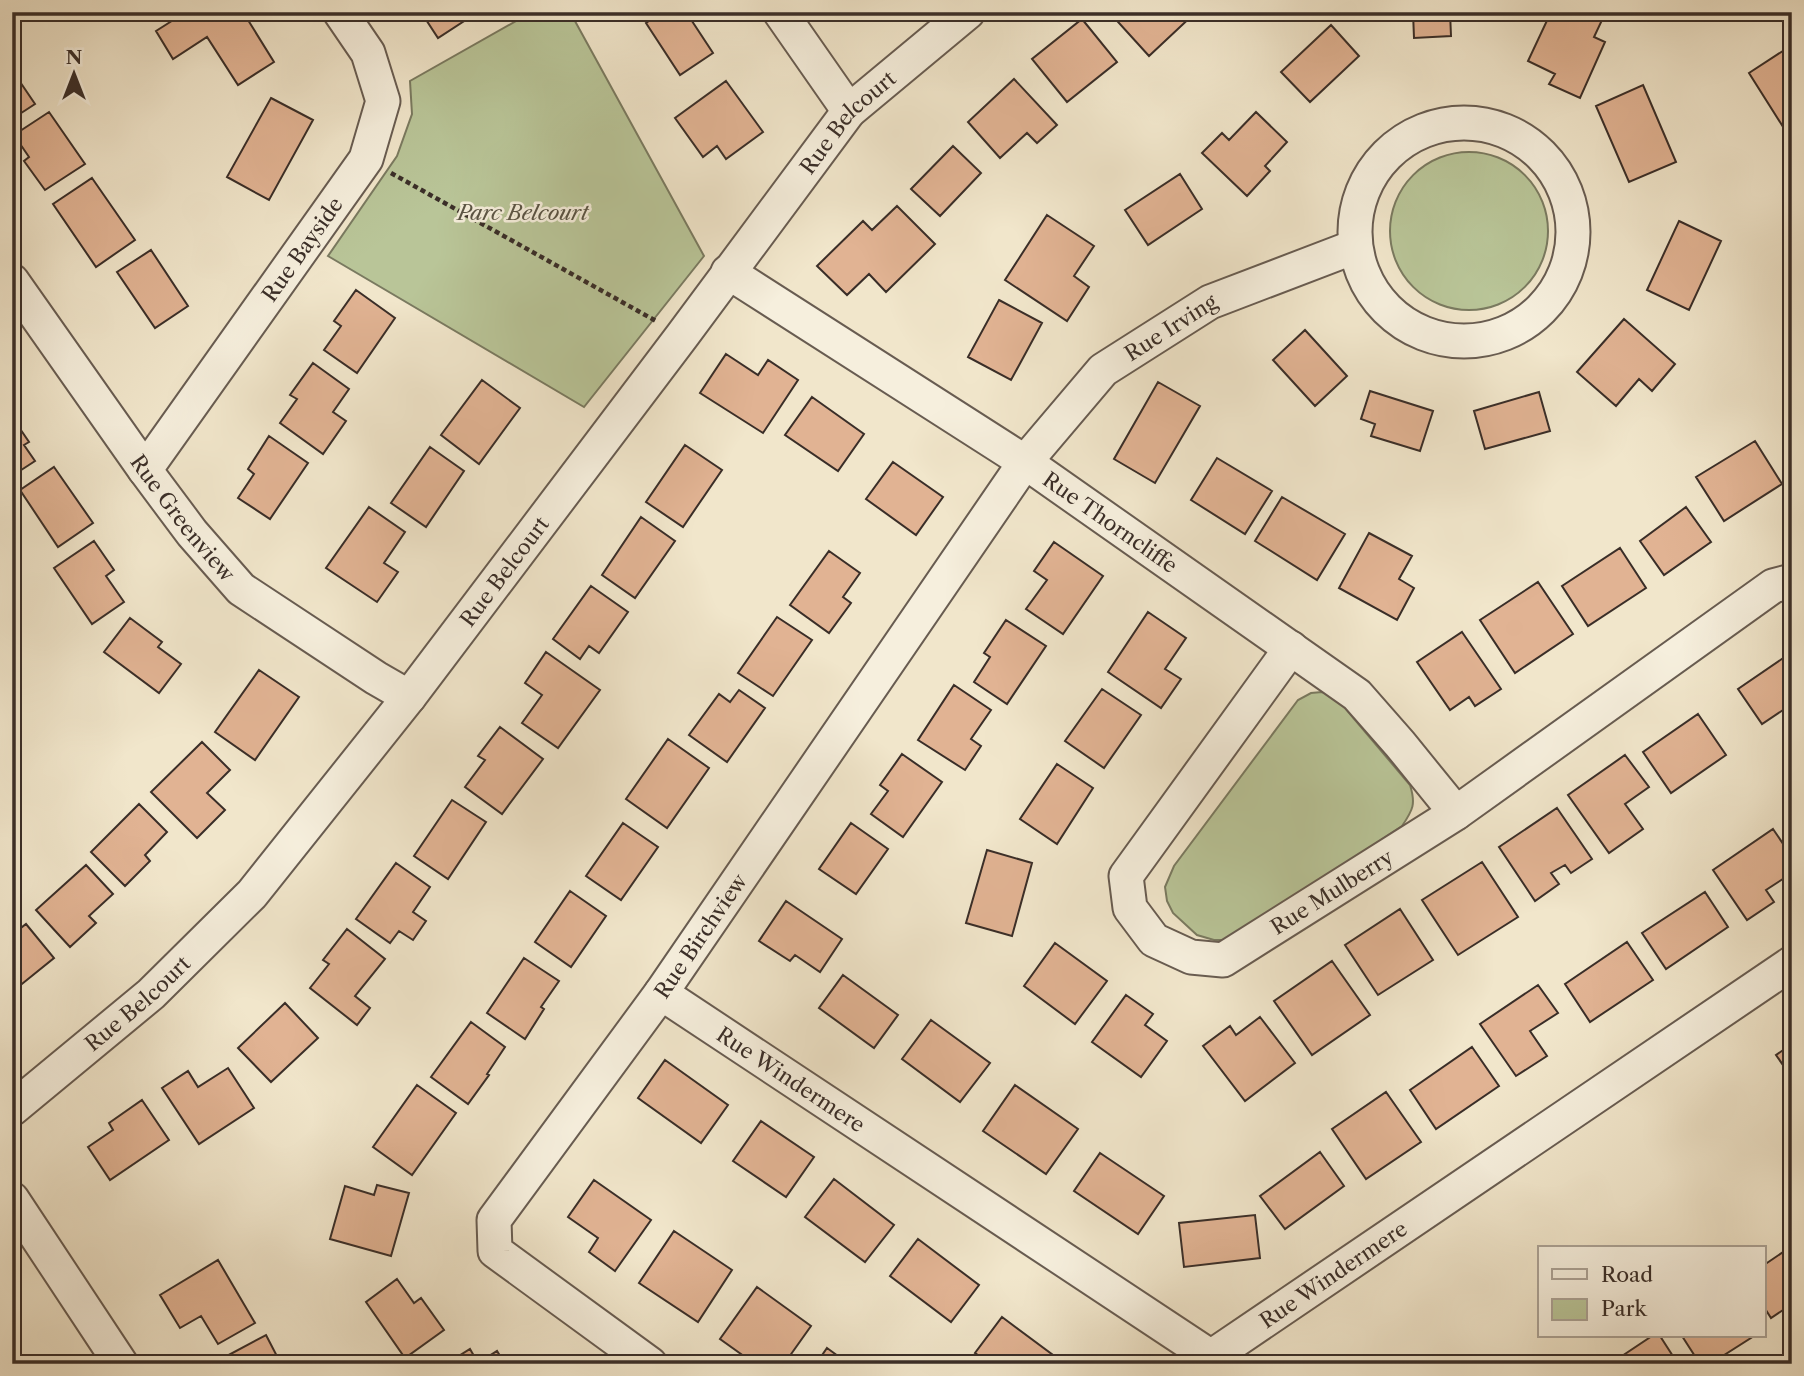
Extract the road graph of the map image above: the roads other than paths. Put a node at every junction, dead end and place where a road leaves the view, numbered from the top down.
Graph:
1 (340, 12) edge
2 (780, 12) edge
3 (968, 12) edge
4 (849, 111) junction
5 (1354, 247) junction
6 (728, 272) junction
7 (12, 281) edge
8 (1026, 462) junction
9 (145, 470) junction
10 (1792, 581) edge
11 (1291, 648) junction
12 (409, 697) junction
13 (1457, 813) junction
14 (1792, 963) edge
15 (661, 993) junction
16 (12, 1109) edge
17 (12, 1199) edge
18 (121, 1364) edge
19 (650, 1364) edge

1 - 9 street, Rue Bayside
2 - 4 street
3 - 4 street, Rue Belcourt
4 - 6 street, Rue Belcourt
5 - 5 street
5 - 8 street, Rue Irving
6 - 8 street, Rue Thorncliffe
6 - 12 street, Rue Belcourt
7 - 9 street, Rue Greenview
8 - 11 street, Rue Thorncliffe
8 - 15 street, Rue Birchview
9 - 12 street, Rue Greenview
10 - 13 street, Rue Mulberry
11 - 13 street, Rue Thorncliffe
11 - 13 street, Rue Mulberry
12 - 16 street, Rue Belcourt
14 - 15 street, Rue Windermere
15 - 19 street, Rue Birchview
17 - 18 street

